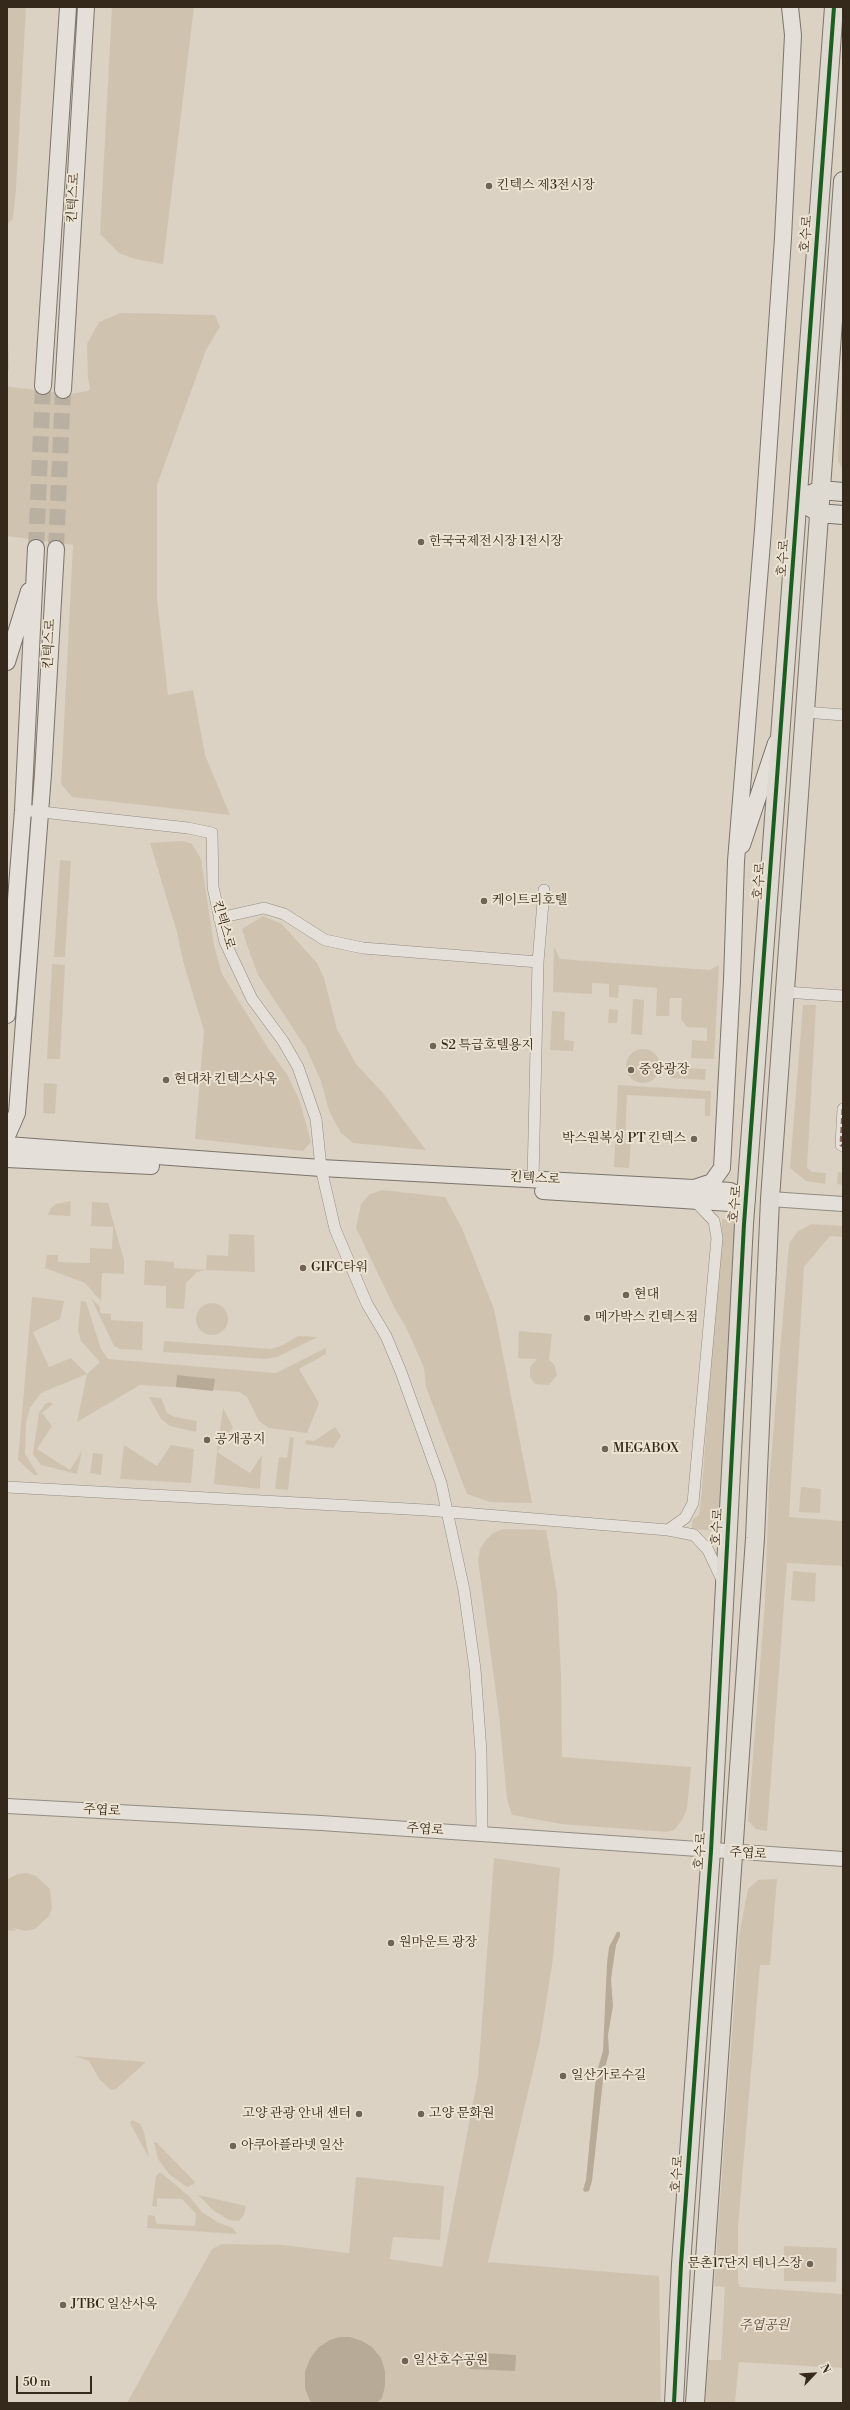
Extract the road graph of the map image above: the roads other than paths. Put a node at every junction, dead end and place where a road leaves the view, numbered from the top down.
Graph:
1 (68, 7) edge
2 (86, 7) edge
3 (790, 7) edge
4 (834, 7) edge
5 (843, 181) edge
6 (43, 386) tunnel mouth
7 (63, 390) tunnel mouth
8 (821, 490) junction
9 (843, 492) edge
10 (798, 499) junction
11 (819, 514) junction
12 (843, 515) edge
13 (36, 548) tunnel mouth
14 (56, 549) tunnel mouth
15 (794, 562) junction
16 (36, 570) junction
17 (812, 612) junction
18 (7, 662) edge
19 (805, 712) junction
20 (843, 715) edge
21 (781, 726) junction
22 (23, 810) junction
23 (41, 812) junction
24 (736, 861) junction
25 (17, 876) junction
26 (7, 890) edge
27 (544, 890) dead end
28 (219, 918) junction
29 (7, 930) edge
30 (538, 962) junction
31 (785, 992) junction
32 (843, 996) edge
33 (7, 1015) edge
34 (843, 1109) edge
35 (7, 1136) edge
36 (7, 1145) edge
37 (842, 1146) edge
38 (7, 1159) edge
39 (322, 1172) junction
40 (533, 1179) junction
41 (695, 1194) junction
42 (747, 1199) junction
43 (770, 1199) junction
44 (843, 1204) edge
45 (7, 1487) edge
46 (448, 1511) junction
47 (668, 1530) junction
48 (725, 1586) junction
49 (7, 1806) edge
50 (482, 1834) junction
51 (711, 1850) junction
52 (732, 1853) junction
53 (843, 1859) edge
54 (674, 2403) edge
55 (695, 2403) edge

1 - 6 main road, 킨텍스로
2 - 7 main road, 킨텍스로
3 - 24 main road
4 - 10 main road, 호수로
5 - 8 main road
8 - 9 main road
8 - 10 main road
8 - 11 main road
10 - 11 main road
10 - 15 main road, 호수로
11 - 12 main road
11 - 17 main road
13 - 16 main road, 킨텍스로
14 - 23 main road, 킨텍스로
15 - 17 main road
15 - 21 main road, 호수로
16 - 18 main road
16 - 22 main road, 킨텍스로
17 - 19 main road
19 - 20 street
19 - 31 main road
21 - 24 main road
21 - 42 main road, 호수로
22 - 23 street, 킨텍스로
22 - 25 main road, 킨텍스로
23 - 28 street, 킨텍스로
23 - 35 main road, 킨텍스로
24 - 41 main road
25 - 26 main road
25 - 29 main road
25 - 33 main road, 킨텍스로
27 - 30 street
28 - 30 street
28 - 39 street, 킨텍스로
30 - 40 street
31 - 32 street
31 - 43 main road
34 - 37 street
36 - 39 main road, 킨텍스로
38 - 39 main road, 킨텍스로
39 - 40 main road, 킨텍스로
39 - 41 main road, 킨텍스로
39 - 46 street
40 - 41 main road, 킨텍스로
41 - 42 main road, 킨텍스로
41 - 47 street
42 - 43 main road, 킨텍스로
42 - 48 main road, 호수로
43 - 44 street, 킨텍스로
43 - 52 main road
45 - 46 street
46 - 47 street
46 - 50 street
47 - 48 street
48 - 51 main road, 호수로
49 - 50 street, 주엽로
50 - 51 street, 주엽로
51 - 52 street, 주엽로
51 - 54 main road, 호수로
52 - 53 street, 주엽로
52 - 55 main road

